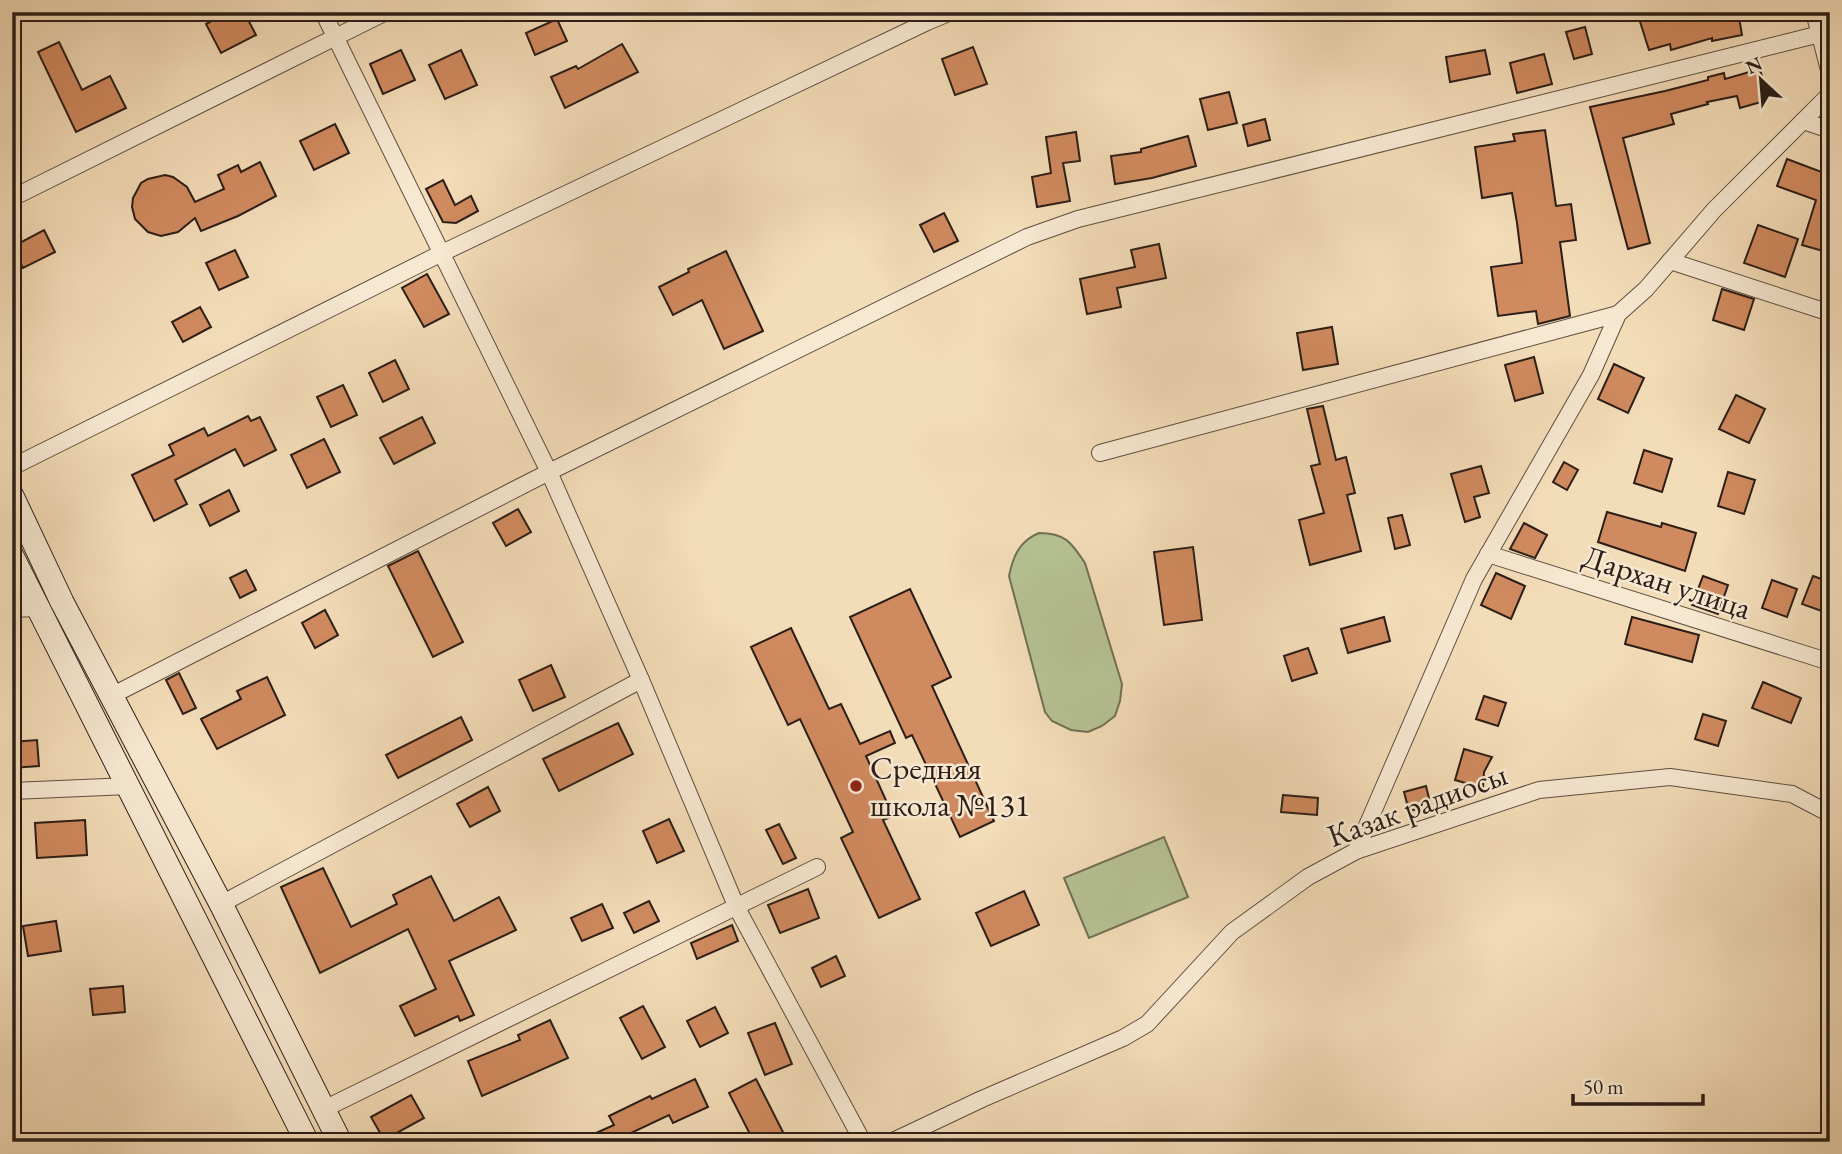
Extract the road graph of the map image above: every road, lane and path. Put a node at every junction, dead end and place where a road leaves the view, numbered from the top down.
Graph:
1 (323, 12) edge
2 (386, 12) edge
3 (951, 12) edge
4 (1814, 12) edge
5 (1820, 34) junction
6 (335, 38) junction
7 (1830, 74) edge
8 (1830, 94) edge
9 (1803, 121) junction
10 (1830, 130) edge
11 (12, 198) edge
12 (440, 254) junction
13 (1670, 261) junction
14 (1830, 313) edge
15 (1618, 314) junction
16 (1100, 453) dead end
17 (12, 467) edge
18 (549, 472) junction
19 (12, 496) edge
20 (1488, 554) junction
21 (12, 556) edge
22 (39, 608) junction
23 (12, 609) edge
24 (1830, 662) edge
25 (641, 680) junction
26 (111, 696) junction
27 (129, 786) junction
28 (12, 792) edge
29 (1830, 814) edge
30 (177, 823) junction
31 (153, 836) junction
32 (1356, 851) junction
33 (817, 867) dead end
34 (221, 904) junction
35 (737, 908) junction
36 (324, 1109) junction
37 (307, 1142) edge
38 (340, 1142) edge
39 (863, 1142) edge
40 (891, 1142) edge

1 - 6 street
2 - 6 street
3 - 12 street
4 - 5 street
5 - 7 street
5 - 18 street
6 - 11 street
6 - 12 street
8 - 9 street
9 - 10 street
9 - 13 street
12 - 17 street
12 - 18 street
13 - 14 street
13 - 15 street
15 - 16 street
15 - 20 street
18 - 25 street
18 - 26 street
19 - 26 main road
20 - 24 street, Дархан улица
20 - 32 street
21 - 22 main road
22 - 23 street
22 - 27 main road
25 - 34 street
25 - 35 street
26 - 30 main road
27 - 28 street
27 - 31 main road
29 - 32 street, Казак радиосы
30 - 31 main road
30 - 34 main road
31 - 37 main road
32 - 40 street, Казак радиосы
33 - 35 street
34 - 36 main road
35 - 36 street
35 - 39 street
36 - 38 main road

